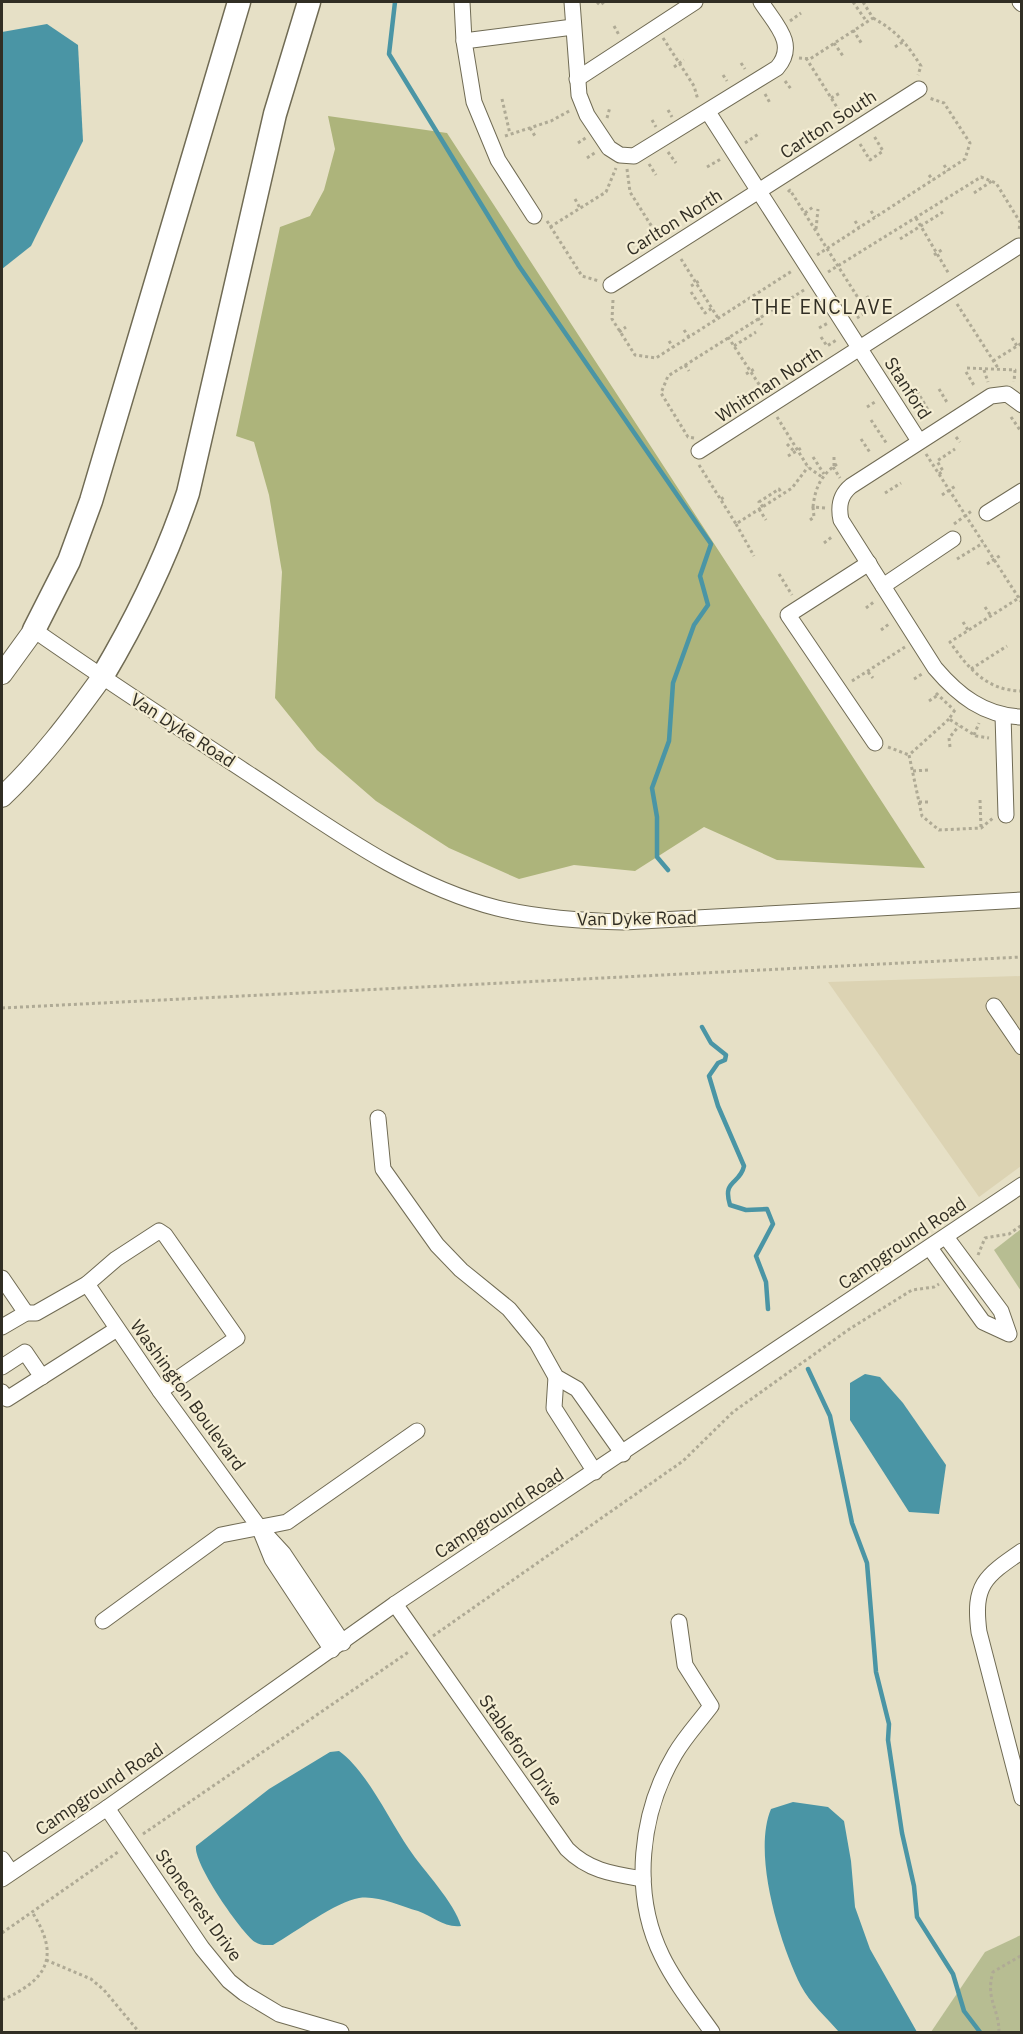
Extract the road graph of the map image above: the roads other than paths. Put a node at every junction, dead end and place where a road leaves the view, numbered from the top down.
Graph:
1 (239, 2) edge
2 (309, 2) edge
3 (462, 2) edge
4 (572, 2) edge
5 (694, 2) edge
6 (761, 2) edge
7 (573, 27) junction
8 (464, 41) junction
9 (577, 79) junction
10 (920, 90) road end
11 (707, 106) junction
12 (758, 191) junction
13 (539, 216) road end
14 (1018, 242) road end
15 (609, 288) road end
16 (859, 349) junction
17 (1022, 405) edge
18 (921, 446) junction
19 (702, 450) road end
20 (1022, 491) edge
21 (981, 511) road end
22 (950, 534) road end
23 (869, 563) junction
24 (883, 586) junction
25 (34, 630) junction
26 (2, 674) edge
27 (102, 678) junction
28 (1003, 715) junction
29 (1022, 717) edge
30 (879, 744) road end
31 (2, 797) edge
32 (1002, 815) road end
33 (1022, 900) edge
34 (994, 1006) dead end
35 (1022, 1047) edge
36 (378, 1118) dead end
37 (1022, 1185) edge
38 (946, 1237) junction
39 (930, 1248) junction
40 (2, 1278) edge
41 (977, 1280) junction
42 (87, 1284) junction
43 (961, 1291) junction
44 (26, 1313) junction
45 (2, 1327) edge
46 (117, 1329) junction
47 (1015, 1338) edge
48 (2, 1367) edge
49 (42, 1377) junction
50 (556, 1377) junction
51 (160, 1391) junction
52 (2, 1392) edge
53 (417, 1431) dead end
54 (623, 1454) junction
55 (596, 1472) junction
56 (260, 1527) junction
57 (1022, 1551) edge
58 (395, 1604) junction
59 (103, 1621) dead end
60 (679, 1622) dead end
61 (337, 1647) junction
62 (1022, 1798) edge
63 (107, 1809) junction
64 (2, 1859) edge
65 (6, 1876) edge
66 (643, 1879) junction
67 (341, 2032) edge
68 (712, 2032) edge

1 - 25 highway
2 - 27 highway
3 - 8 street
4 - 7 street
5 - 9 street
6 - 11 street
7 - 8 street
7 - 9 street
8 - 13 street
9 - 11 street
10 - 12 street, Carlton South
11 - 12 street, Stanford
12 - 15 street, Carlton North
12 - 16 street, Stanford
14 - 16 street, Whitman North
16 - 18 street, Stanford
16 - 19 street, Whitman North
17 - 18 street
18 - 23 street, Stanford
20 - 21 street
22 - 24 street
23 - 24 street, Stanford
23 - 30 street
24 - 28 street, Stanford
25 - 26 main road
25 - 27 street, Van Dyke Road
27 - 31 main road
27 - 33 street, Van Dyke Road
28 - 29 street, Stanford
28 - 32 street
34 - 35 street
36 - 50 street
37 - 38 street, Campground Road
38 - 39 street, Campground Road
38 - 41 street
39 - 43 street
39 - 54 street, Campground Road
40 - 44 street
41 - 43 street
41 - 47 street
42 - 44 street
42 - 46 street, Washington Boulevard
42 - 51 street
43 - 47 street
44 - 45 street
46 - 49 street
46 - 51 street, Washington Boulevard
48 - 49 street
49 - 52 street
50 - 54 street
50 - 55 street
51 - 56 street, Washington Boulevard
53 - 56 street
54 - 55 street, Campground Road
55 - 58 street, Campground Road
56 - 59 street
56 - 61 street, Washington Boulevard
57 - 62 street
58 - 61 street, Campground Road
58 - 66 street, Stableford Drive
60 - 66 street
61 - 63 street, Campground Road
63 - 65 street, Campground Road
63 - 67 street, Stonecrest Drive
64 - 65 street
66 - 68 street

